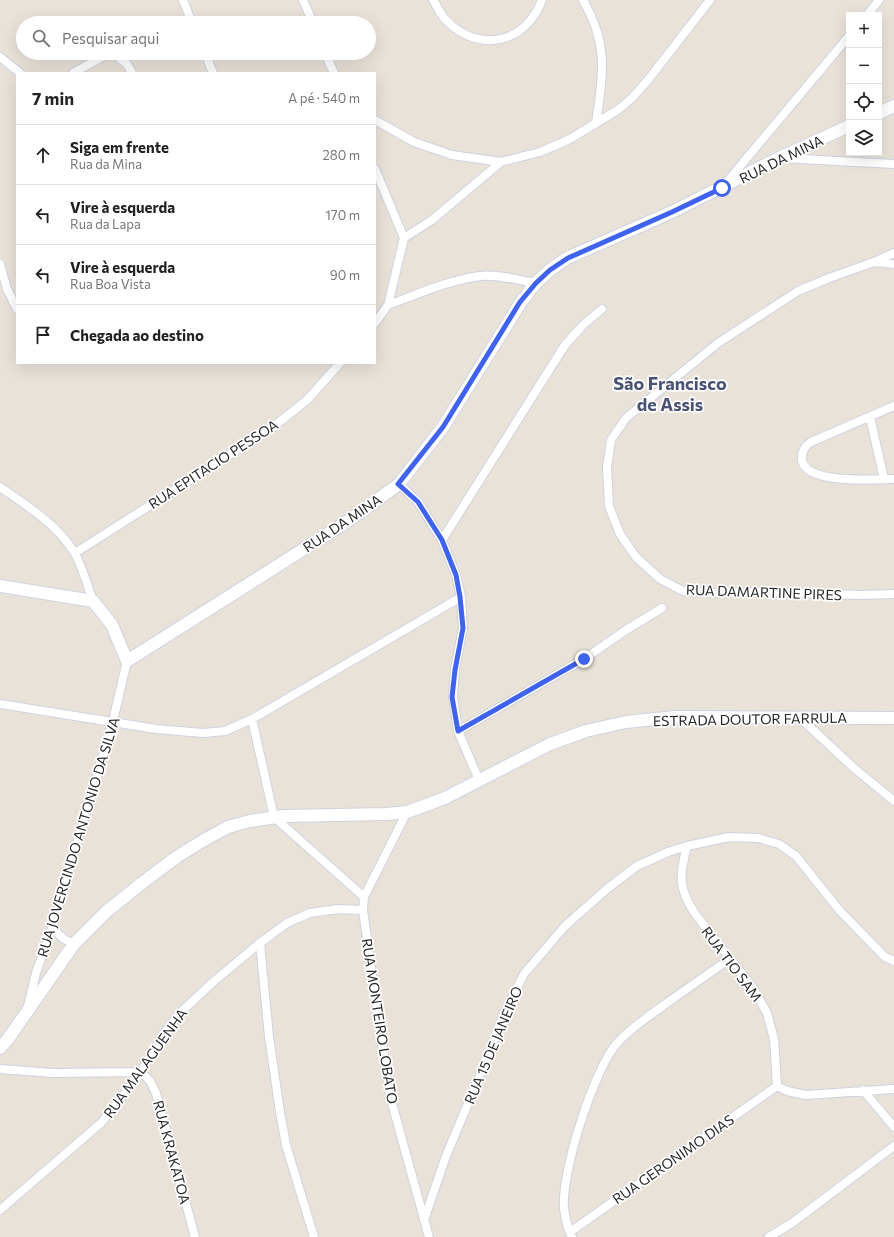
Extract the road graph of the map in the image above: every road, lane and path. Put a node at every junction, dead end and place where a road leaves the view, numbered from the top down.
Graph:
1 (183, 0) edge
2 (303, 0) edge
3 (433, 0) edge
4 (542, 0) edge
5 (582, 0) edge
6 (710, 0) edge
7 (879, 0) edge
8 (869, 12) edge
9 (189, 16) edge
10 (310, 16) edge
11 (846, 40) edge
12 (0, 57) edge
13 (97, 60) edge
14 (122, 60) edge
15 (208, 60) edge
16 (328, 60) edge
17 (19, 72) edge
18 (75, 72) edge
19 (131, 72) edge
20 (213, 72) edge
21 (334, 72) edge
22 (894, 106) edge
23 (882, 112) edge
24 (376, 121) edge
25 (596, 123) junction
26 (846, 127) edge
27 (779, 158) junction
28 (501, 162) junction
29 (894, 164) edge
30 (376, 172) edge
31 (722, 188) junction
32 (404, 238) junction
33 (894, 253) edge
34 (874, 262) junction
35 (0, 264) edge
36 (894, 264) edge
37 (536, 283) junction
38 (388, 305) junction
39 (16, 307) edge
40 (602, 309) dead end
41 (376, 322) edge
42 (339, 364) edge
43 (894, 406) edge
44 (870, 417) junction
45 (884, 479) junction
46 (894, 479) edge
47 (398, 484) junction
48 (0, 487) edge
49 (442, 540) junction
50 (75, 553) junction
51 (0, 586) edge
52 (894, 594) edge
53 (460, 597) junction
54 (93, 601) junction
55 (662, 608) dead end
56 (127, 661) junction
57 (0, 704) edge
58 (798, 717) junction
59 (894, 718) edge
60 (252, 719) junction
61 (113, 721) junction
62 (458, 731) junction
63 (479, 780) junction
64 (894, 801) edge
65 (407, 812) junction
66 (274, 817) junction
67 (687, 846) junction
68 (364, 897) junction
69 (363, 910) junction
70 (52, 928) junction
71 (260, 943) junction
72 (74, 944) junction
73 (730, 959) junction
74 (894, 961) edge
75 (26, 1012) junction
76 (0, 1048) edge
77 (0, 1069) edge
78 (141, 1072) junction
79 (777, 1086) junction
80 (894, 1089) edge
81 (863, 1090) junction
82 (894, 1127) edge
83 (894, 1146) edge
84 (0, 1210) edge
85 (424, 1220) junction
86 (571, 1234) edge
87 (195, 1237) edge
88 (314, 1237) edge
89 (429, 1237) edge
90 (769, 1237) edge

1 - 9 street
2 - 10 street
3 - 4 street
5 - 25 street
6 - 25 street
7 - 8 street
11 - 31 street
12 - 17 street
13 - 18 street
14 - 19 street
15 - 20 street
16 - 21 street
22 - 23 street
24 - 28 street
25 - 28 street
26 - 27 street, RUA DA MINA
27 - 29 street
27 - 31 street, RUA DA MINA
28 - 32 street
30 - 32 street
31 - 37 street, RUA DA MINA
32 - 38 street
33 - 34 street, RUA DAMARTINE PIRES
34 - 36 street
34 - 52 street, RUA DAMARTINE PIRES
35 - 39 street
37 - 38 street
37 - 47 street, RUA DA MINA
38 - 41 street
40 - 49 street
42 - 50 street, RUA EPITACIO PESSOA
43 - 44 street
44 - 45 street
44 - 45 street
45 - 46 street
47 - 49 street
47 - 56 street, RUA DA MINA
48 - 50 street
49 - 53 street
50 - 54 street
51 - 54 street
53 - 60 street
53 - 62 street
54 - 56 street
55 - 62 street
56 - 61 street, RUA JOVERCINDO ANTONIO DA SILVA
57 - 61 street
58 - 59 street, ESTRADA DOUTOR FARRULA
58 - 63 street, ESTRADA DOUTOR FARRULA
58 - 64 street
60 - 61 street
60 - 66 street
61 - 70 street, RUA JOVERCINDO ANTONIO DA SILVA
62 - 63 street
63 - 65 street, ESTRADA DOUTOR FARRULA
65 - 66 street, ESTRADA DOUTOR FARRULA
65 - 68 street, RUA MONTEIRO LOBATO
66 - 68 street
66 - 72 street, ESTRADA DOUTOR FARRULA
67 - 73 street, RUA TIO SAM
67 - 74 street, RUA 15 DE JANEIRO
67 - 85 street, RUA 15 DE JANEIRO
68 - 69 street, RUA MONTEIRO LOBATO
69 - 71 street, RUA MALAGUENHA
69 - 85 street, RUA MONTEIRO LOBATO
70 - 72 street
70 - 75 street, RUA JOVERCINDO ANTONIO DA SILVA
71 - 78 street, RUA MALAGUENHA
71 - 88 street
72 - 75 street, ESTRADA DOUTOR FARRULA
73 - 79 street, RUA TIO SAM
73 - 86 street
75 - 76 street, ESTRADA DOUTOR FARRULA
77 - 78 street
78 - 84 street, RUA MALAGUENHA
78 - 87 street, RUA KRAKATOA
79 - 81 street
79 - 86 street, RUA GERONIMO DIAS
80 - 81 street
81 - 82 street
83 - 90 street
85 - 89 street, RUA MONTEIRO LOBATO

